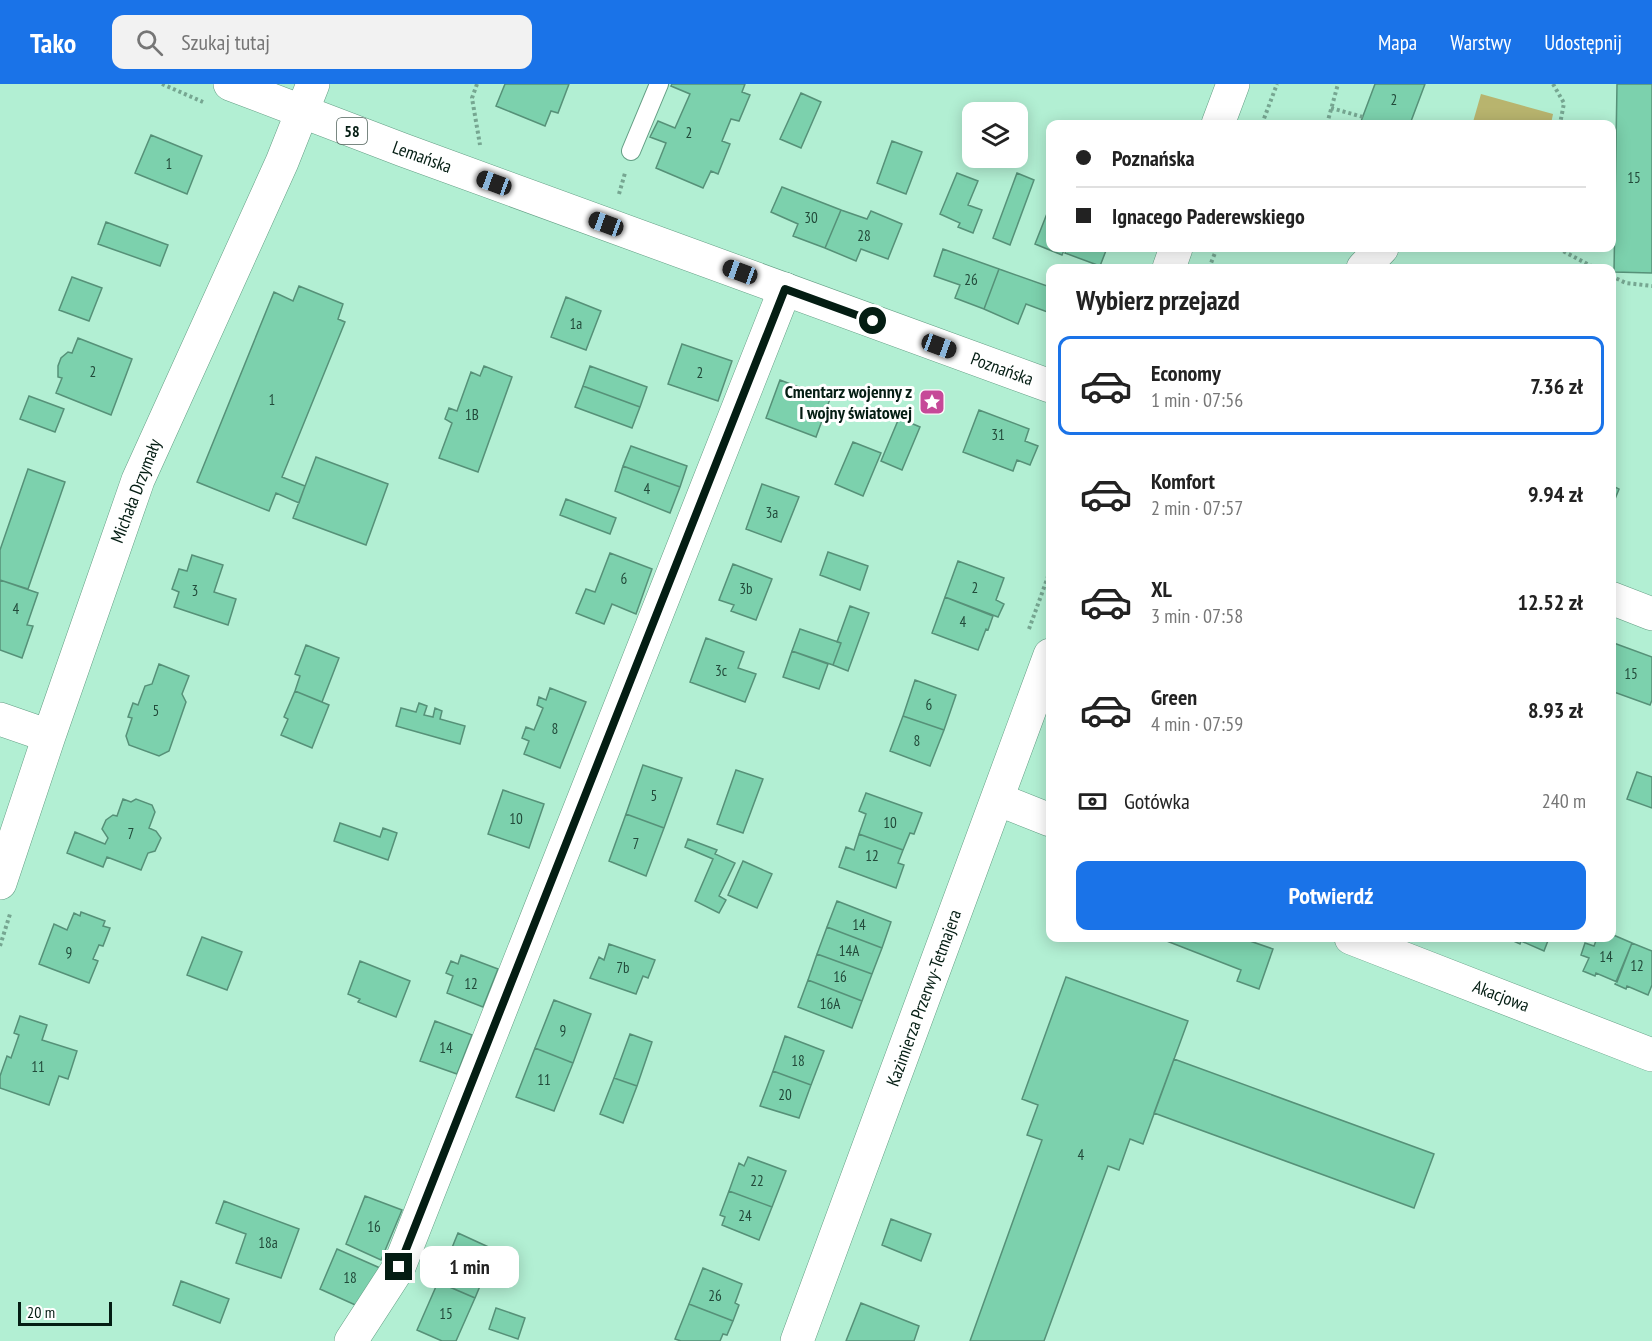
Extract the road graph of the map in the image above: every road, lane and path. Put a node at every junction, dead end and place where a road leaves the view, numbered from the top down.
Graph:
1 (230, 84) edge
2 (477, 84) edge
3 (659, 84) edge
4 (1233, 84) edge
5 (1277, 84) edge
6 (1338, 84) edge
7 (1553, 84) edge
8 (307, 98) edge
9 (1331, 108) junction
10 (1363, 117) dead end
11 (1220, 120) edge
12 (1264, 120) edge
13 (1328, 120) edge
14 (1561, 120) edge
15 (480, 145) dead end
16 (631, 151) joint
17 (616, 204) dead end
18 (1378, 252) edge
19 (1566, 252) edge
20 (1367, 264) edge
21 (1588, 264) edge
22 (1616, 278) edge
23 (1652, 286) edge
24 (785, 289) junction
25 (1046, 385) edge
26 (1616, 600) edge
27 (1652, 614) edge
28 (1046, 666) edge
29 (0, 719) edge
30 (49, 736) junction
31 (997, 799) junction
32 (1046, 818) edge
33 (0, 883) edge
34 (1361, 942) edge
35 (1652, 1055) edge
36 (351, 1341) edge
37 (797, 1341) edge

1 - 8 street, Lemańska / 58
2 - 15 path
3 - 16 lane
4 - 11 street
5 - 12 path
6 - 9 path
7 - 14 path
8 - 24 street, Lemańska / 58
8 - 30 street, Michała Drzymały
9 - 10 path
9 - 13 path
16 - 17 path
18 - 20 street
19 - 21 path
22 - 23 path
24 - 25 street, Poznańska / 58
24 - 36 street
26 - 27 street
28 - 31 street, Kazimierza Przerwy-Tetmajera
29 - 30 street
30 - 33 street, Michała Drzymały
31 - 32 street
31 - 37 street, Kazimierza Przerwy-Tetmajera
34 - 35 street, Akacjowa

